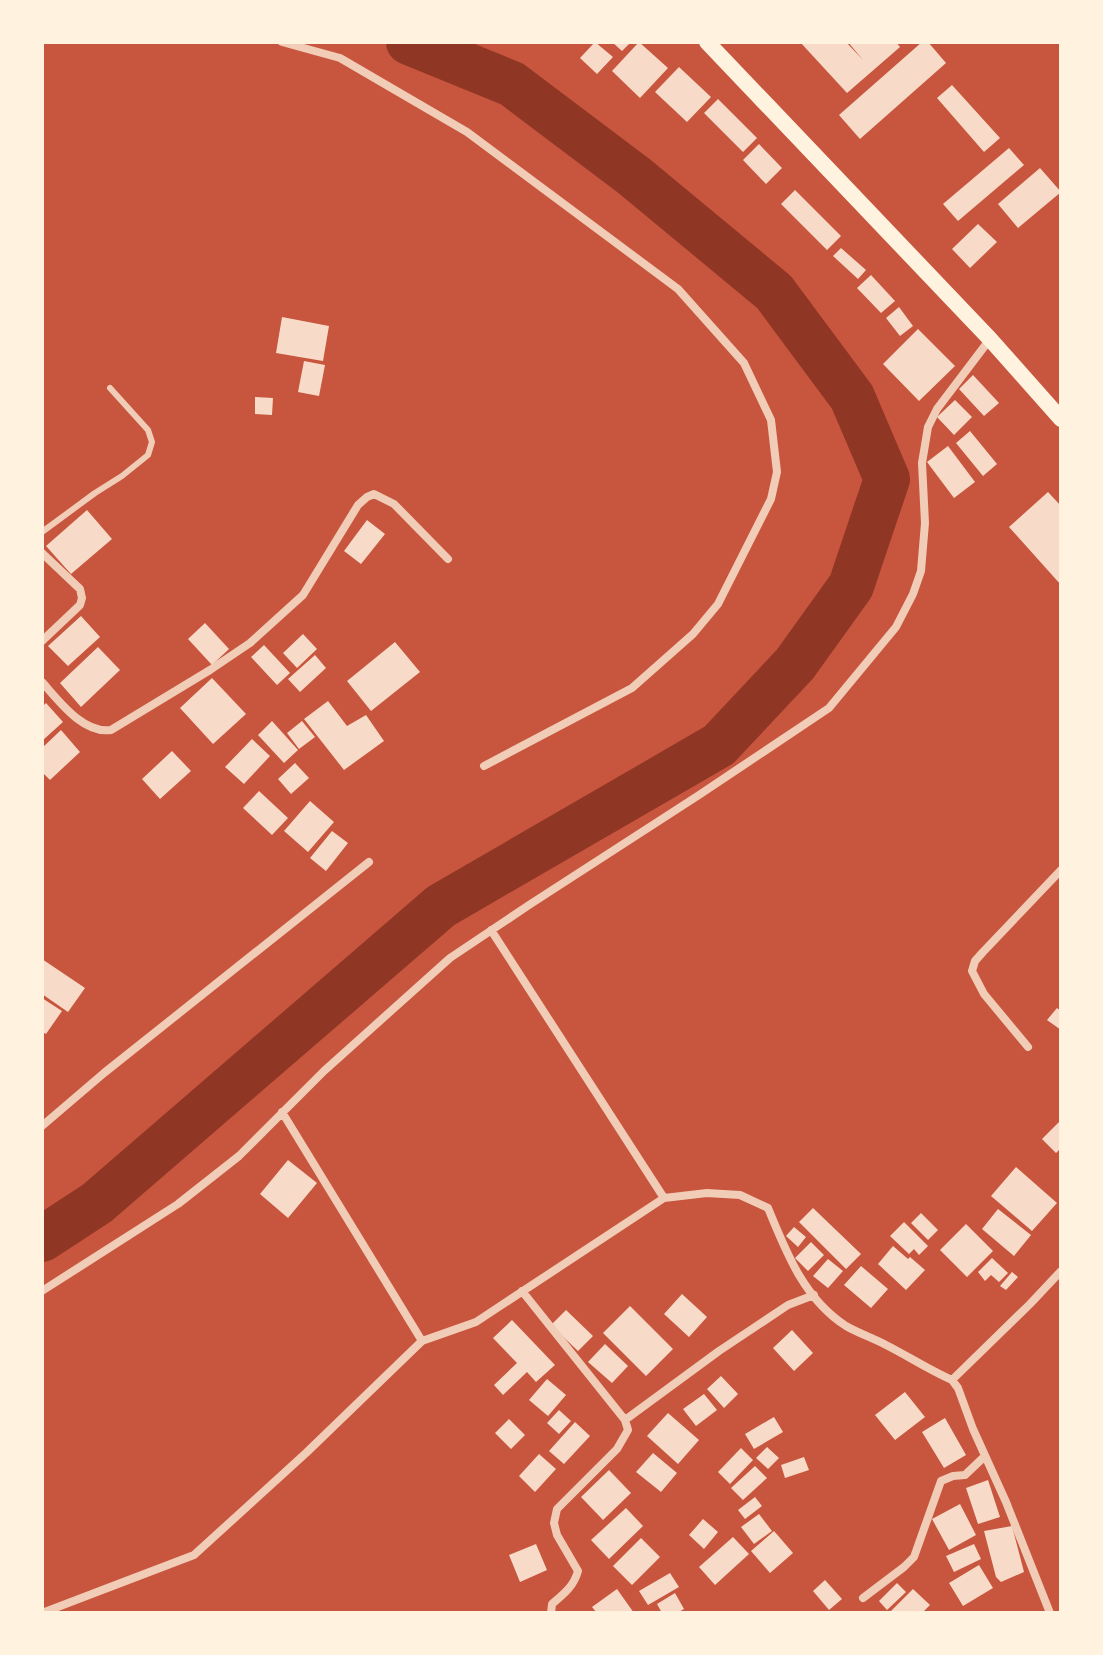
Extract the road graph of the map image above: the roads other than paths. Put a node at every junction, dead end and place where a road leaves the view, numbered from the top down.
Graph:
1 (282, 42) edge
2 (707, 42) edge
3 (990, 339) junction
4 (110, 388) dead end
5 (1061, 419) edge
6 (42, 532) edge
7 (42, 553) edge
8 (448, 559) dead end
9 (42, 641) edge
10 (42, 682) edge
11 (484, 766) dead end
12 (369, 862) dead end
13 (1060, 872) edge
14 (491, 930) junction
15 (1028, 1047) dead end
16 (282, 1112) junction
17 (42, 1126) edge
18 (664, 1198) junction
19 (1061, 1271) edge
20 (42, 1291) edge
21 (522, 1291) junction
22 (814, 1295) junction
23 (422, 1341) junction
24 (952, 1380) junction
25 (625, 1420) junction
26 (985, 1456) junction
27 (863, 1598) dead end
28 (42, 1613) edge
29 (551, 1613) edge
30 (1050, 1613) edge

1 - 11 street
2 - 3 main road
3 - 5 main road
3 - 14 street
4 - 6 lane
7 - 9 street
8 - 10 street
12 - 17 street
13 - 15 street
14 - 16 street
14 - 18 street
16 - 20 street
16 - 23 street
18 - 21 street
18 - 22 street
19 - 24 street
21 - 23 street
21 - 25 street
22 - 24 street
22 - 25 street
23 - 28 street
24 - 26 street
25 - 29 street
26 - 27 street
26 - 30 street

